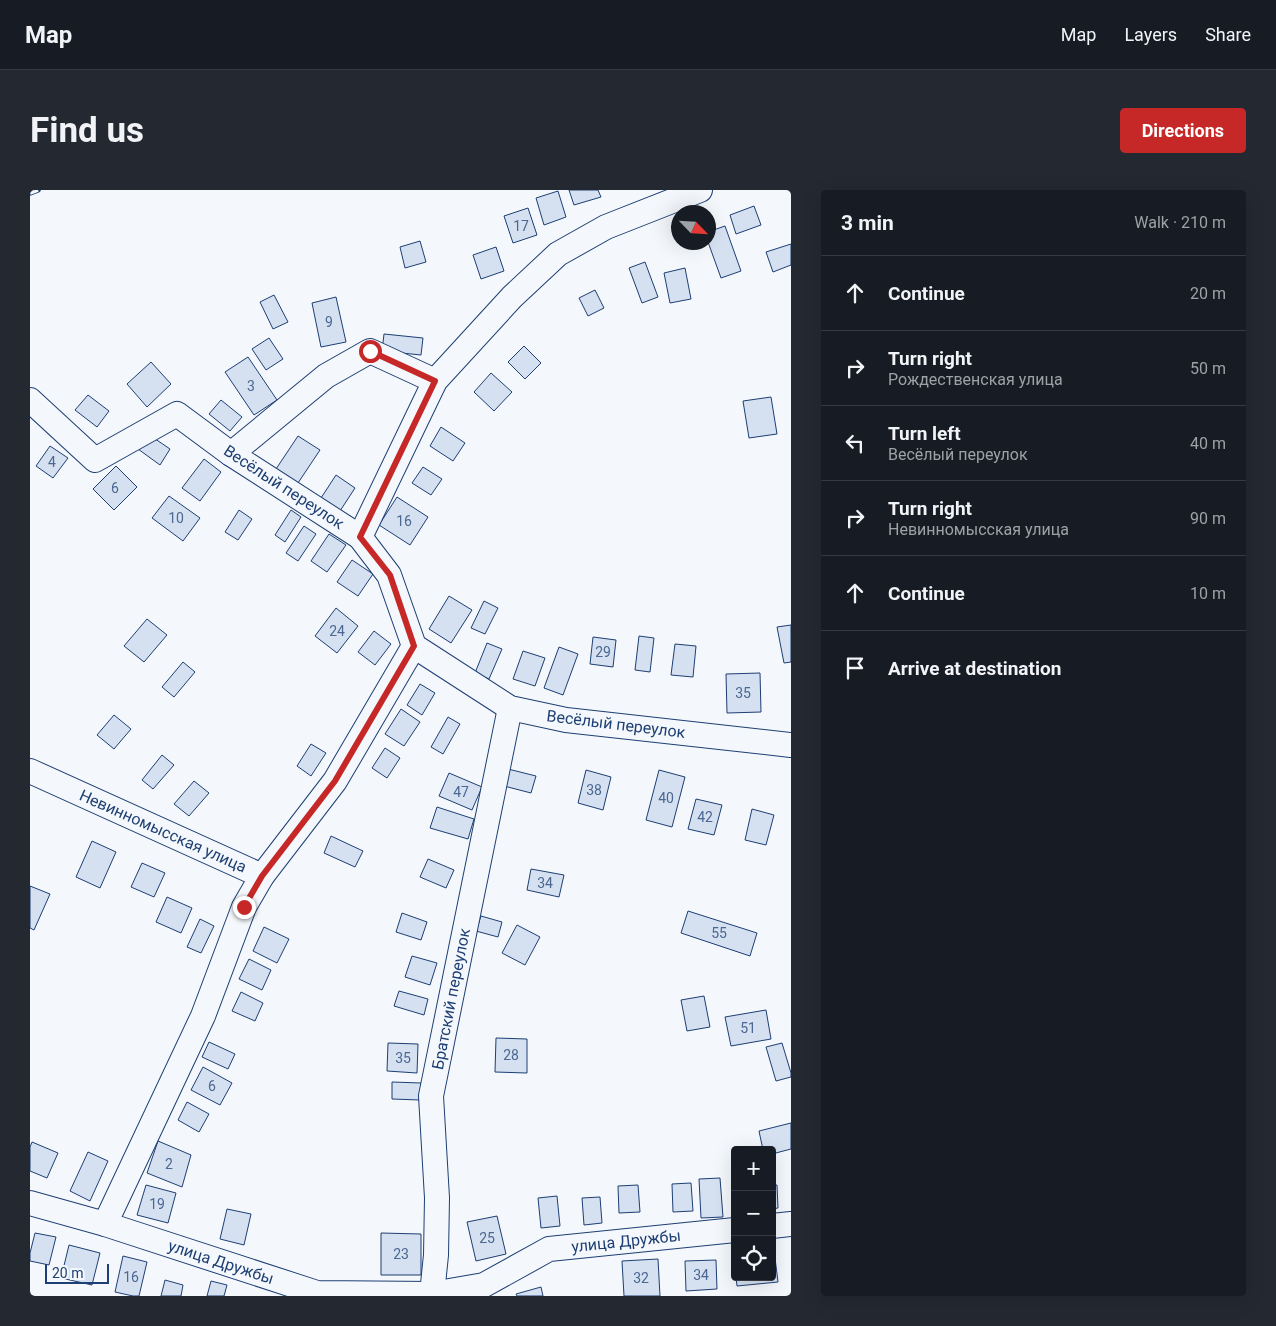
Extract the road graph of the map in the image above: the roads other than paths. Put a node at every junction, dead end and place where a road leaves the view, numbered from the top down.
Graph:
1 (700, 190) edge
2 (435, 381) junction
3 (30, 400) edge
4 (231, 454) junction
5 (360, 537) junction
6 (414, 646) junction
7 (510, 708) junction
8 (791, 745) edge
9 (30, 771) edge
10 (262, 876) junction
11 (30, 1204) edge
12 (105, 1224) junction
13 (791, 1224) edge
14 (776, 1226) edge
15 (731, 1230) edge
16 (432, 1294) junction
17 (388, 1295) edge

1 - 2 street
2 - 4 street
2 - 5 street
3 - 4 street, Весёлый переулок
4 - 5 street, Весёлый переулок
5 - 6 street, Весёлый переулок
6 - 7 street, Весёлый переулок
6 - 10 street, Невинномысская улица
7 - 8 street, Весёлый переулок
7 - 16 street, Братский переулок
9 - 10 street, Невинномысская улица
10 - 12 street
11 - 12 street, улица Дружбы
12 - 17 street, улица Дружбы
13 - 14 street
15 - 16 street, улица Дружбы
16 - 17 street, улица Дружбы

